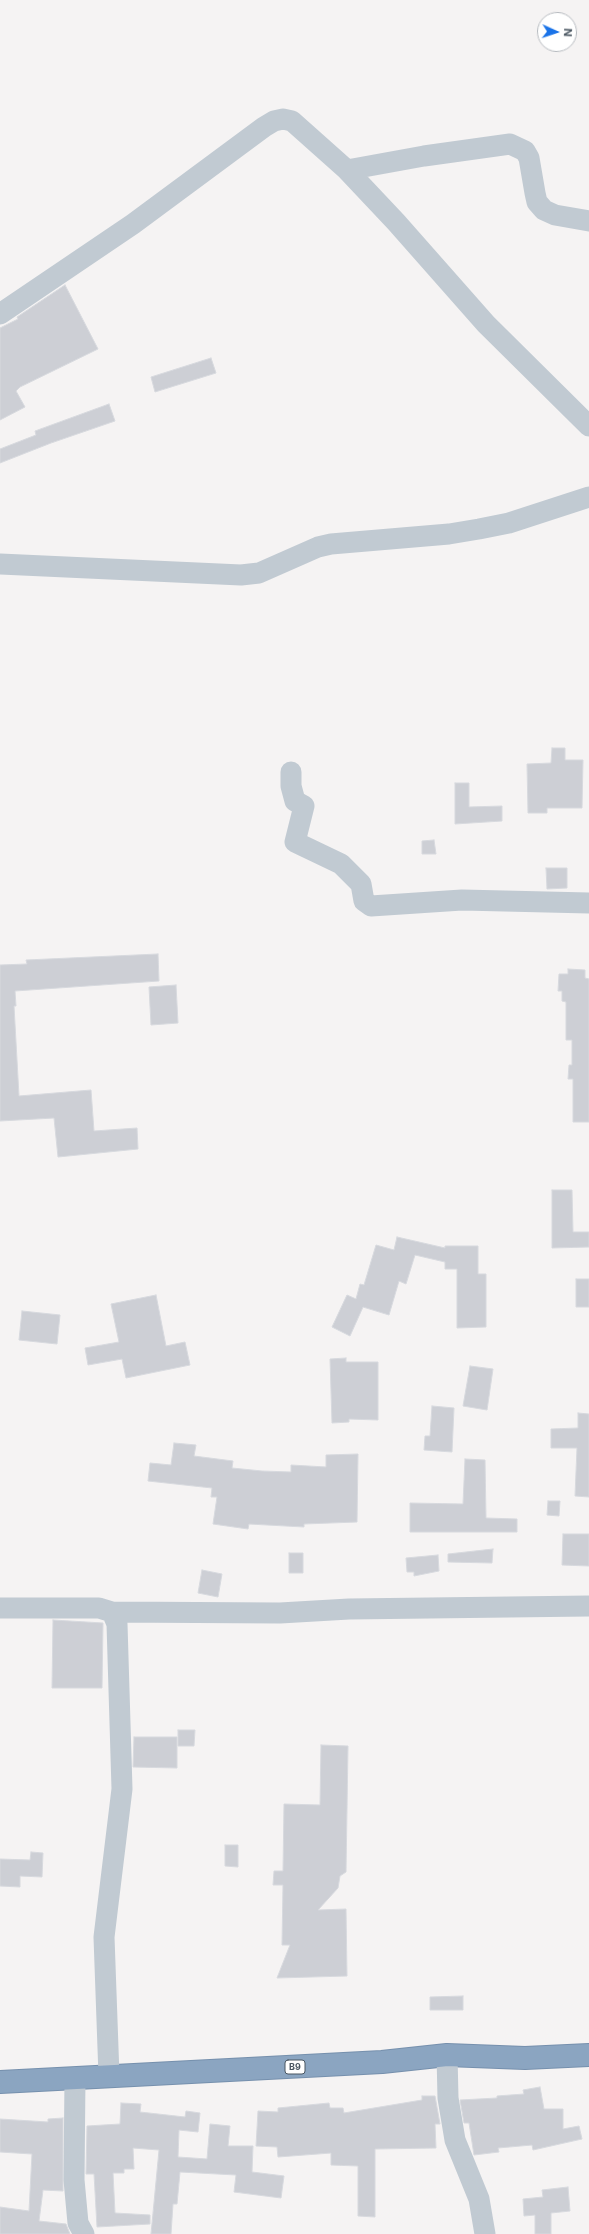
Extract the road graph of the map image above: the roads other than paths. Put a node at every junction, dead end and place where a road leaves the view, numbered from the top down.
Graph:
1 (347, 170) junction
2 (589, 221) edge
3 (0, 314) edge
4 (589, 426) edge
5 (589, 496) edge
6 (0, 564) edge
7 (291, 772) dead end
8 (589, 903) edge
9 (589, 1606) edge
10 (0, 1608) edge
11 (112, 1612) junction
12 (589, 2055) edge
13 (447, 2056) junction
14 (109, 2076) junction
15 (75, 2078) junction
16 (0, 2082) edge
17 (84, 2234) edge
18 (485, 2234) edge

1 - 2 street
1 - 3 street
1 - 4 street
5 - 6 street
7 - 8 street
9 - 11 street
10 - 11 street
11 - 14 street
12 - 13 highway, B9
13 - 14 highway, B9
13 - 18 street
14 - 15 highway, B9
15 - 16 highway, B9
15 - 17 street

